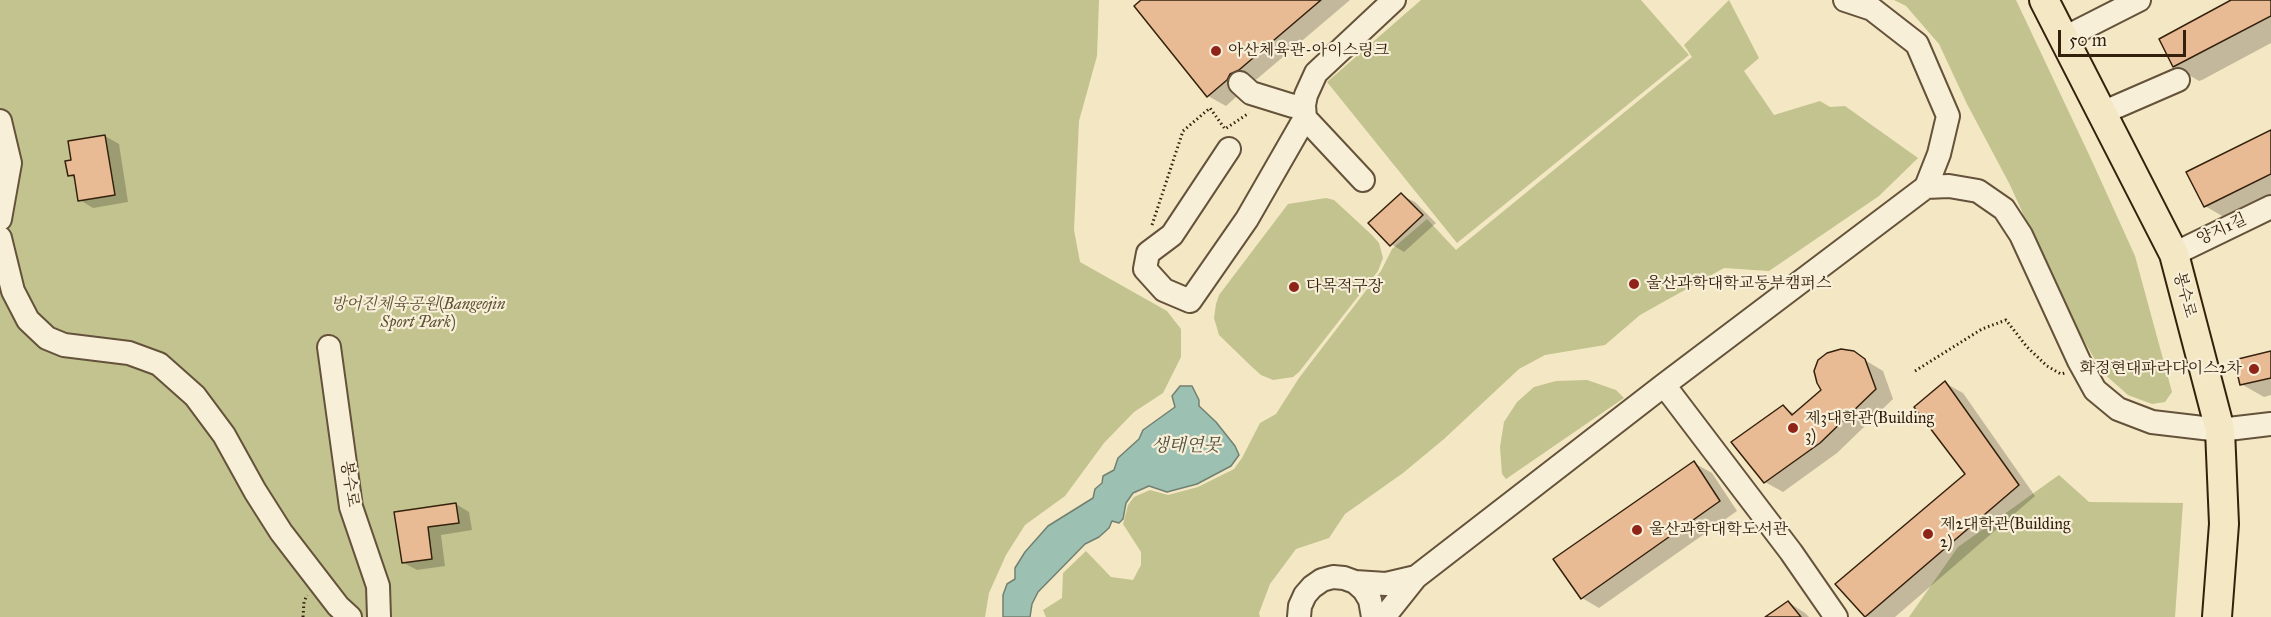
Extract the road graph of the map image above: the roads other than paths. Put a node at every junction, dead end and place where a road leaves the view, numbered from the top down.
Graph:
1 (1394, 0) edge
2 (1845, 0) edge
3 (2044, 0) edge
4 (2139, 0) edge
5 (2064, 38) junction
6 (2178, 80) dead end
7 (1240, 83) dead end
8 (1305, 112) junction
9 (2102, 113) junction
10 (0, 121) edge
11 (1229, 149) dead end
12 (1363, 180) dead end
13 (1926, 187) junction
14 (2271, 207) edge
15 (0, 219) edge
16 (0, 238) edge
17 (2174, 254) junction
18 (329, 347) dead end
19 (1664, 385) junction
20 (2271, 423) edge
21 (2220, 430) junction
22 (1416, 577) junction
23 (1355, 582) junction
24 (350, 617) edge
25 (378, 617) edge
26 (1299, 617) edge
27 (1373, 617) edge
28 (1384, 617) edge
29 (1836, 617) edge
30 (2217, 617) edge

1 - 8 street
2 - 13 street
3 - 5 main road, 봉수로
4 - 5 street
5 - 9 main road, 봉수로
6 - 9 street
7 - 8 street
8 - 11 street
8 - 12 street
9 - 17 main road, 봉수로
10 - 15 street
13 - 19 street
13 - 21 street
14 - 17 street, 양지1길
16 - 24 street
17 - 21 main road, 봉수로
18 - 25 street, 봉수로
19 - 22 street
19 - 29 street
20 - 21 street
21 - 30 main road, 봉수로
22 - 23 street
22 - 28 street
23 - 26 street
23 - 27 street

